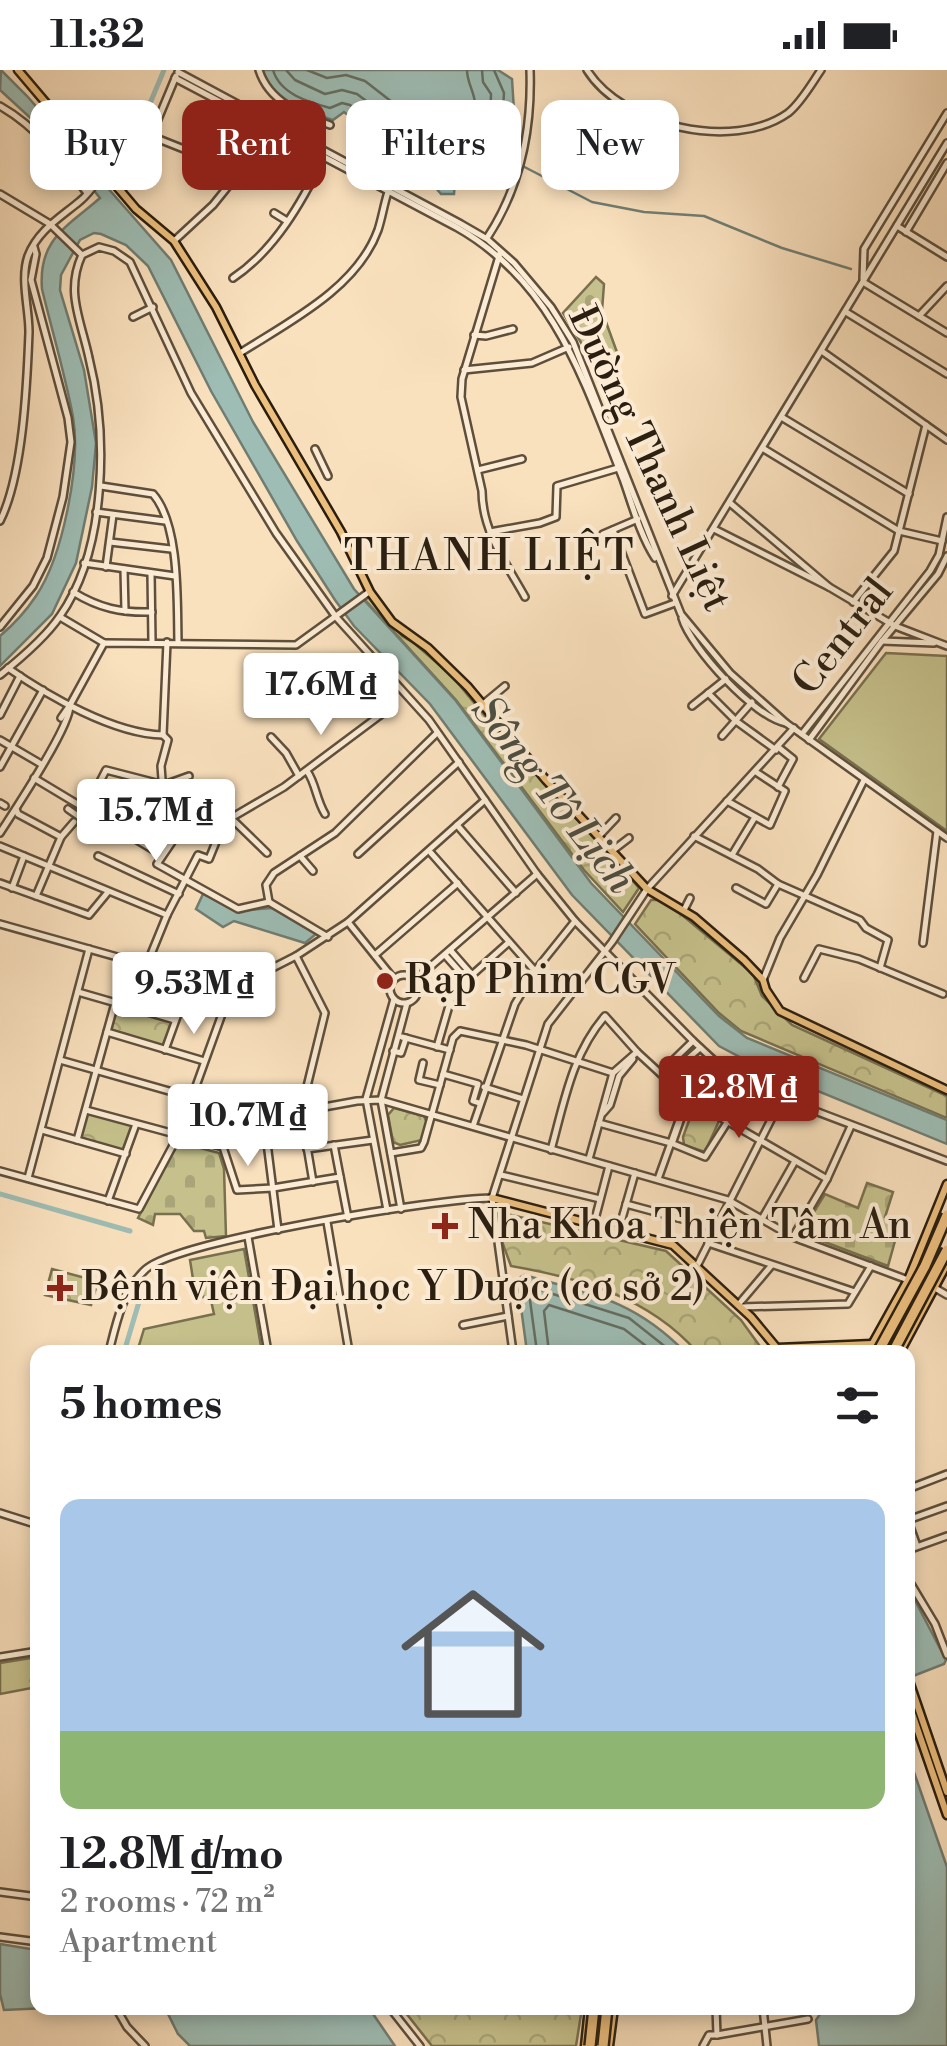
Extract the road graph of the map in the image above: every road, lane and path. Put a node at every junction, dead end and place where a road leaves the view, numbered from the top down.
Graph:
1 (18, 70) edge
2 (259, 70) edge
3 (530, 70) edge
4 (587, 70) edge
5 (821, 70) edge
6 (177, 73) edge
7 (42, 100) edge
8 (221, 100) edge
9 (0, 106) edge
10 (162, 111) edge
11 (947, 113) edge
12 (330, 125) dead end
13 (947, 143) edge
14 (326, 159) edge
15 (947, 163) edge
16 (225, 190) edge
17 (308, 190) edge
18 (121, 191) edge
19 (88, 192) joint
20 (388, 192) junction
21 (0, 194) edge
22 (274, 213) dead end
23 (287, 222) junction
24 (53, 226) junction
25 (897, 226) junction
26 (906, 232) junction
27 (174, 241) junction
28 (486, 241) junction
29 (34, 247) junction
30 (500, 253) junction
31 (82, 255) junction
32 (947, 257) edge
33 (233, 278) dead end
34 (863, 282) junction
35 (947, 286) edge
36 (152, 307) junction
37 (846, 312) junction
38 (919, 316) junction
39 (133, 318) dead end
40 (513, 329) dead end
41 (947, 333) edge
42 (474, 335) junction
43 (570, 347) junction
44 (823, 352) junction
45 (240, 353) junction
46 (464, 370) junction
47 (947, 374) edge
48 (782, 418) junction
49 (926, 425) junction
50 (947, 440) edge
51 (763, 448) junction
52 (314, 450) dead end
53 (522, 459) dead end
54 (621, 468) junction
55 (478, 470) junction
56 (328, 476) dead end
57 (101, 486) junction
58 (908, 494) junction
59 (730, 503) junction
60 (96, 512) junction
61 (113, 515) junction
62 (947, 517) edge
63 (638, 519) junction
64 (166, 520) junction
65 (0, 521) edge
66 (714, 529) junction
67 (613, 530) junction
68 (899, 531) junction
69 (490, 532) junction
70 (603, 534) dead end
71 (942, 541) junction
72 (110, 542) junction
73 (172, 550) junction
74 (947, 556) edge
75 (658, 560) junction
76 (799, 560) junction
77 (84, 563) junction
78 (106, 567) junction
79 (124, 570) junction
80 (792, 570) junction
81 (150, 573) junction
82 (176, 576) junction
83 (829, 587) junction
84 (73, 592) junction
85 (368, 593) junction
86 (524, 597) dead end
87 (673, 599) junction
88 (853, 602) junction
89 (152, 612) junction
90 (125, 613) junction
91 (338, 617) junction
92 (60, 618) junction
93 (887, 622) junction
94 (0, 626) edge
95 (894, 626) junction
96 (882, 641) junction
97 (152, 642) junction
98 (167, 642) junction
99 (178, 642) junction
100 (104, 643) junction
101 (939, 643) junction
102 (947, 646) edge
103 (716, 664) junction
104 (8, 668) junction
105 (384, 670) junction
106 (0, 674) edge
107 (20, 676) junction
108 (726, 679) junction
109 (505, 686) dead end
110 (43, 690) junction
111 (708, 694) junction
112 (752, 702) junction
113 (482, 705) junction
114 (70, 706) junction
115 (692, 706) dead end
116 (0, 715) edge
117 (61, 718) dead end
118 (812, 720) junction
119 (736, 721) junction
120 (786, 723) junction
121 (820, 726) junction
122 (794, 728) junction
123 (437, 734) junction
124 (802, 734) junction
125 (163, 735) junction
126 (722, 736) dead end
127 (271, 737) dead end
128 (0, 740) edge
129 (809, 740) junction
130 (12, 747) junction
131 (777, 748) junction
132 (460, 762) junction
133 (41, 764) junction
134 (0, 767) edge
135 (307, 770) junction
136 (756, 772) junction
137 (189, 776) dead end
138 (299, 776) junction
139 (34, 778) junction
140 (864, 780) junction
141 (164, 785) junction
142 (778, 787) junction
143 (485, 800) junction
144 (727, 801) junction
145 (208, 806) dead end
146 (16, 808) junction
147 (68, 809) dead end
148 (86, 809) junction
149 (326, 814) dead end
150 (754, 816) junction
151 (231, 818) junction
152 (616, 818) dead end
153 (74, 822) dead end
154 (108, 823) junction
155 (458, 826) junction
156 (222, 827) junction
157 (937, 831) junction
158 (0, 833) edge
159 (599, 836) junction
160 (694, 836) junction
161 (61, 837) junction
162 (628, 838) dead end
163 (947, 838) edge
164 (99, 840) dead end
165 (0, 846) edge
166 (612, 851) junction
167 (267, 852) dead end
168 (430, 852) junction
169 (358, 854) dead end
170 (162, 855) junction
171 (732, 855) junction
172 (24, 856) junction
173 (98, 856) dead end
174 (300, 856) junction
175 (48, 865) junction
176 (313, 871) dead end
177 (536, 874) junction
178 (186, 880) junction
179 (0, 883) edge
180 (458, 883) junction
181 (778, 884) junction
182 (12, 888) junction
183 (647, 888) junction
184 (736, 888) dead end
185 (108, 892) junction
186 (516, 893) junction
187 (179, 894) junction
188 (804, 894) junction
189 (36, 896) junction
190 (690, 898) dead end
191 (269, 902) junction
192 (684, 910) junction
193 (167, 915) junction
194 (488, 918) junction
195 (348, 922) junction
196 (575, 922) junction
197 (0, 924) edge
198 (328, 937) junction
199 (509, 942) junction
200 (923, 943) dead end
201 (89, 949) junction
202 (447, 952) junction
203 (604, 953) junction
204 (374, 955) junction
205 (296, 956) junction
206 (146, 965) junction
207 (880, 968) junction
208 (535, 970) junction
209 (191, 978) junction
210 (804, 978) dead end
211 (394, 979) junction
212 (415, 980) junction
213 (763, 980) junction
214 (231, 988) junction
215 (78, 992) junction
216 (943, 994) dead end
217 (394, 999) junction
218 (407, 1002) junction
219 (116, 1003) junction
220 (175, 1020) junction
221 (107, 1032) junction
222 (500, 1039) junction
223 (693, 1042) junction
224 (437, 1047) junction
225 (700, 1048) junction
226 (538, 1049) junction
227 (165, 1050) junction
228 (450, 1050) junction
229 (394, 1051) junction
230 (637, 1052) junction
231 (60, 1060) junction
232 (576, 1061) junction
233 (204, 1062) junction
234 (423, 1063) dead end
235 (96, 1070) junction
236 (614, 1073) junction
237 (660, 1073) junction
238 (443, 1074) junction
239 (666, 1078) junction
240 (440, 1085) junction
241 (484, 1088) junction
242 (947, 1090) edge
243 (191, 1098) junction
244 (687, 1098) junction
245 (782, 1098) junction
246 (523, 1099) junction
247 (366, 1100) junction
248 (381, 1100) junction
249 (479, 1103) junction
250 (86, 1110) junction
251 (301, 1110) junction
252 (603, 1113) junction
253 (432, 1115) junction
254 (264, 1118) junction
255 (728, 1121) junction
256 (599, 1123) junction
257 (136, 1124) junction
258 (472, 1126) junction
259 (851, 1126) junction
260 (42, 1130) junction
261 (178, 1136) junction
262 (511, 1138) junction
263 (77, 1140) junction
264 (373, 1140) junction
265 (760, 1140) junction
266 (671, 1144) junction
267 (334, 1146) junction
268 (308, 1150) junction
269 (551, 1150) junction
270 (391, 1153) junction
271 (126, 1154) junction
272 (946, 1157) edge
273 (588, 1160) junction
274 (796, 1161) junction
275 (609, 1166) junction
276 (0, 1172) edge
277 (635, 1173) junction
278 (500, 1175) junction
279 (340, 1177) junction
280 (28, 1179) junction
281 (658, 1179) junction
282 (827, 1179) junction
283 (312, 1182) junction
284 (947, 1184) edge
285 (273, 1188) junction
286 (492, 1198) junction
287 (600, 1199) junction
288 (728, 1200) junction
289 (108, 1202) junction
290 (626, 1204) junction
291 (401, 1209) junction
292 (387, 1211) junction
293 (947, 1215) edge
294 (348, 1218) junction
295 (762, 1219) junction
296 (327, 1222) junction
297 (594, 1223) junction
298 (715, 1228) junction
299 (619, 1229) junction
300 (278, 1230) junction
301 (248, 1237) junction
302 (793, 1237) junction
303 (926, 1239) junction
304 (708, 1243) junction
305 (947, 1249) edge
306 (947, 1264) edge
307 (697, 1266) junction
308 (771, 1266) junction
309 (872, 1266) junction
310 (908, 1280) junction
311 (935, 1288) junction
312 (855, 1292) junction
313 (947, 1294) edge
314 (896, 1304) junction
315 (739, 1306) junction
316 (508, 1316) junction
317 (919, 1318) junction
318 (463, 1325) dead end
319 (112, 1345) edge
320 (267, 1345) edge
321 (348, 1345) edge
322 (513, 1345) edge
323 (774, 1345) edge
324 (877, 1345) edge
325 (878, 1345) edge
326 (900, 1345) edge
327 (902, 1345) edge
328 (947, 1474) edge
329 (915, 1485) edge
330 (947, 1506) edge
331 (0, 1513) edge
332 (915, 1517) edge
333 (30, 1522) edge
334 (947, 1536) edge
335 (915, 1540) edge
336 (917, 1546) joint
337 (915, 1591) edge
338 (30, 1652) edge
339 (947, 1655) edge
340 (0, 1657) edge
341 (915, 1712) edge
342 (915, 1716) edge
343 (947, 1792) edge
344 (947, 1815) edge
345 (0, 1892) edge
346 (30, 1896) edge
347 (0, 1936) edge
348 (30, 1941) edge
349 (120, 2015) edge
350 (396, 2015) edge
351 (590, 2015) edge
352 (609, 2015) edge
353 (716, 2015) edge
354 (764, 2015) edge
355 (808, 2019) dead end
356 (766, 2024) junction
357 (717, 2035) junction
358 (144, 2046) edge
359 (420, 2046) edge
360 (587, 2046) edge
361 (607, 2046) edge
362 (702, 2046) edge
363 (767, 2046) edge

1 - 7 main road
2 - 12 street
3 - 28 street
4 - 5 street
6 - 8 street, Đường Thanh Liệt
6 - 10 street
6 - 28 street, Đường Thanh Liệt
9 - 19 street
11 - 34 street
13 - 25 street
14 - 20 street, Đường Thanh Liệt
15 - 26 street
16 - 27 street
17 - 23 street
18 - 27 main road
19 - 24 street
20 - 28 street, Đường Thanh Liệt
20 - 45 street
21 - 24 street
22 - 23 street
23 - 33 street
24 - 29 street
24 - 31 street
25 - 26 street
25 - 34 street
26 - 32 street
27 - 45 main road
28 - 30 street, Đường Thanh Liệt
29 - 65 street
29 - 94 street
30 - 42 street
30 - 43 street
30 - 54 street, Đường Thanh Liệt
31 - 36 street
31 - 57 street
34 - 37 street
34 - 38 street
35 - 38 street
36 - 39 street
36 - 91 street
37 - 44 street
37 - 47 street
38 - 41 street
40 - 42 street
42 - 46 street
43 - 46 street
43 - 54 street
44 - 48 street
44 - 49 street
45 - 85 main road
46 - 55 street
48 - 51 street
48 - 58 street
49 - 50 street
49 - 58 street
51 - 59 street
51 - 68 street
52 - 56 street
53 - 55 street
54 - 63 street
54 - 69 street
54 - 75 street, Đường Thanh Liệt
55 - 69 street
57 - 60 street
57 - 64 street
58 - 68 street
59 - 66 street
59 - 76 street
60 - 61 street
60 - 77 street
61 - 64 street
61 - 72 street
62 - 71 street, Central
63 - 67 street
63 - 75 street
64 - 73 street
66 - 80 street
66 - 87 street
67 - 70 street
67 - 87 street
68 - 71 street
68 - 88 street
69 - 86 street
71 - 93 street, Central
72 - 73 street
72 - 78 street
73 - 82 street
74 - 95 street, Central
75 - 87 street, Đường Thanh Liệt
76 - 80 street
76 - 83 street
77 - 78 street
77 - 84 street
78 - 79 street
79 - 81 street
79 - 90 street
80 - 83 street
81 - 82 street
81 - 89 street
82 - 99 street
83 - 88 street
84 - 90 street
84 - 92 street
85 - 91 street
85 - 113 main road
87 - 103 street, Đường Thanh Liệt
88 - 93 street
89 - 90 street
89 - 97 street
91 - 99 street
91 - 105 street
92 - 100 street
92 - 104 street
93 - 95 street
93 - 118 street, Central
95 - 96 street, Central
95 - 101 street
96 - 101 street
96 - 121 street, Central
97 - 98 street
97 - 100 street
98 - 99 street
98 - 125 street
100 - 114 street
101 - 102 street
103 - 108 street
103 - 120 street, Đường Thanh Liệt
104 - 106 street
104 - 107 street
105 - 123 street
105 - 135 street
107 - 110 street
107 - 116 street
108 - 111 street
108 - 112 street
109 - 113 street
110 - 114 street
110 - 130 street
111 - 115 street
111 - 119 street
112 - 119 street
112 - 120 street
113 - 159 main road
114 - 117 street
114 - 125 street
114 - 133 street
118 - 121 street
118 - 124 street, Central
119 - 126 street
119 - 131 street
120 - 122 street, Đường Thanh Liệt
121 - 129 street, Central
122 - 124 street, Đường Thanh Liệt
122 - 131 street
123 - 132 street
123 - 174 street
124 - 129 street, Đường Thanh Liệt
125 - 141 street
127 - 138 street
128 - 130 street
129 - 140 street, Đường Thanh Liệt
130 - 133 street
130 - 134 street
131 - 136 street
131 - 142 street
132 - 143 street
132 - 169 street
133 - 139 street
135 - 138 street
135 - 149 street
136 - 142 street
136 - 144 street
137 - 141 street
138 - 151 street
139 - 146 street
139 - 148 street
140 - 157 street, Đường Thanh Liệt
140 - 188 street
141 - 148 street
141 - 170 street
142 - 150 street
143 - 155 street
143 - 177 street
144 - 150 street
144 - 160 street
145 - 156 street
146 - 158 street
146 - 161 street
147 - 148 street
148 - 154 street
150 - 171 street
151 - 156 street
151 - 167 street
152 - 159 street
153 - 161 street
154 - 164 street
154 - 170 street
155 - 168 street
155 - 186 street
156 - 178 street
157 - 163 street, Đường Thanh Liệt
157 - 200 street
159 - 166 main road
160 - 171 street
160 - 183 street
161 - 175 street
162 - 166 street
165 - 172 street
166 - 183 main road
168 - 180 street
168 - 195 street
170 - 178 street
171 - 181 street
172 - 175 street
172 - 182 street
173 - 187 street
174 - 176 street
174 - 191 street
175 - 185 street
175 - 189 street
177 - 186 street
177 - 196 street
178 - 187 street
178 - 191 street
179 - 182 street
180 - 194 street
180 - 204 street
181 - 184 street
181 - 188 street
182 - 189 street
183 - 192 main road
183 - 203 street
185 - 189 street
185 - 193 street
186 - 194 street
187 - 193 street
188 - 207 street
188 - 213 street
190 - 192 street
191 - 198 street
192 - 213 main road
193 - 206 street
194 - 199 street
194 - 202 street
195 - 198 street
195 - 204 street
196 - 203 street
196 - 208 street
197 - 201 street
198 - 205 street
199 - 202 street
199 - 208 street
201 - 206 street
201 - 215 street
202 - 212 street
202 - 224 street
203 - 223 street
203 - 226 street
204 - 211 street
205 - 214 street
205 - 251 street
206 - 209 street
207 - 210 street
207 - 216 street
208 - 222 street
209 - 214 street
209 - 220 street
211 - 212 street
211 - 217 street
212 - 218 street
213 - 242 main road
214 - 233 street
215 - 219 street
215 - 231 street
217 - 218 street
217 - 247 street
218 - 229 street
219 - 220 street
219 - 221 street
220 - 227 street
221 - 227 street
221 - 235 street
222 - 226 street
222 - 228 street
222 - 241 street
223 - 225 street
223 - 237 street
224 - 228 street
224 - 229 street
225 - 239 street
225 - 245 street
226 - 232 street
226 - 246 street
227 - 233 street
228 - 238 street
229 - 248 street
230 - 232 street
230 - 236 street
230 - 237 street
230 - 252 street
231 - 235 street
231 - 260 street
232 - 236 street
232 - 269 street
233 - 243 street
234 - 240 street
235 - 243 street
235 - 250 street
236 - 252 street
237 - 239 street
238 - 240 street
238 - 249 street
239 - 244 street
240 - 253 street
241 - 246 street
241 - 249 street
243 - 254 street
243 - 261 street
244 - 255 street
244 - 266 street
245 - 259 street
245 - 265 street
246 - 262 street
247 - 248 street
247 - 251 street
247 - 264 street
248 - 253 street
248 - 270 street
249 - 258 street
250 - 257 street
250 - 263 street
251 - 254 street
251 - 268 street
252 - 256 street
253 - 258 street
253 - 270 street
254 - 285 street
255 - 265 street
255 - 266 street
256 - 266 street
256 - 273 street
257 - 261 street
257 - 271 street
258 - 262 street
259 - 272 street
259 - 282 street
260 - 263 street
260 - 280 street
261 - 285 street
261 - 289 street
262 - 269 street
262 - 278 street
263 - 271 street
264 - 267 street
264 - 292 street
265 - 274 street
265 - 288 street
266 - 281 street
267 - 268 street
267 - 279 street
268 - 283 street
269 - 273 street
270 - 291 street
271 - 289 street
273 - 275 street
274 - 282 street
274 - 295 street
275 - 277 street
275 - 287 street
276 - 280 street
277 - 281 street
277 - 290 street
278 - 286 street
278 - 287 street
279 - 283 street
279 - 294 street
280 - 289 street
281 - 288 street
282 - 302 street
283 - 285 street
284 - 303 main road
285 - 300 street
286 - 291 street
286 - 297 main road
286 - 316 street
287 - 297 street
288 - 295 street
288 - 298 street
290 - 298 street
290 - 299 street
291 - 292 street
292 - 294 street
293 - 325 highway, bridge
294 - 296 street
295 - 302 street
296 - 300 street
296 - 321 street
297 - 299 main road
298 - 304 street
299 - 307 main road
300 - 301 street
301 - 319 street
301 - 320 street
302 - 309 street
303 - 305 main road
303 - 310 main road
304 - 307 street
304 - 308 street
305 - 326 highway, bridge
306 - 311 main road
307 - 315 main road
308 - 312 street
308 - 315 street
309 - 310 street
309 - 312 street
310 - 314 main road
311 - 313 street
311 - 317 main road
312 - 315 street
314 - 317 main road
314 - 324 main road
315 - 323 main road
316 - 318 street
316 - 322 street
317 - 327 main road
328 - 329 street
330 - 332 street
331 - 333 street
334 - 336 street
335 - 336 street
337 - 339 street
338 - 340 street
341 - 343 main road
342 - 344 main road
345 - 346 street
347 - 348 street
349 - 358 street
350 - 359 street
351 - 360 highway, bridge
352 - 361 highway, bridge
353 - 357 street
354 - 356 street
355 - 356 street
356 - 357 street
356 - 363 street
357 - 362 street
360 - 361 main road

